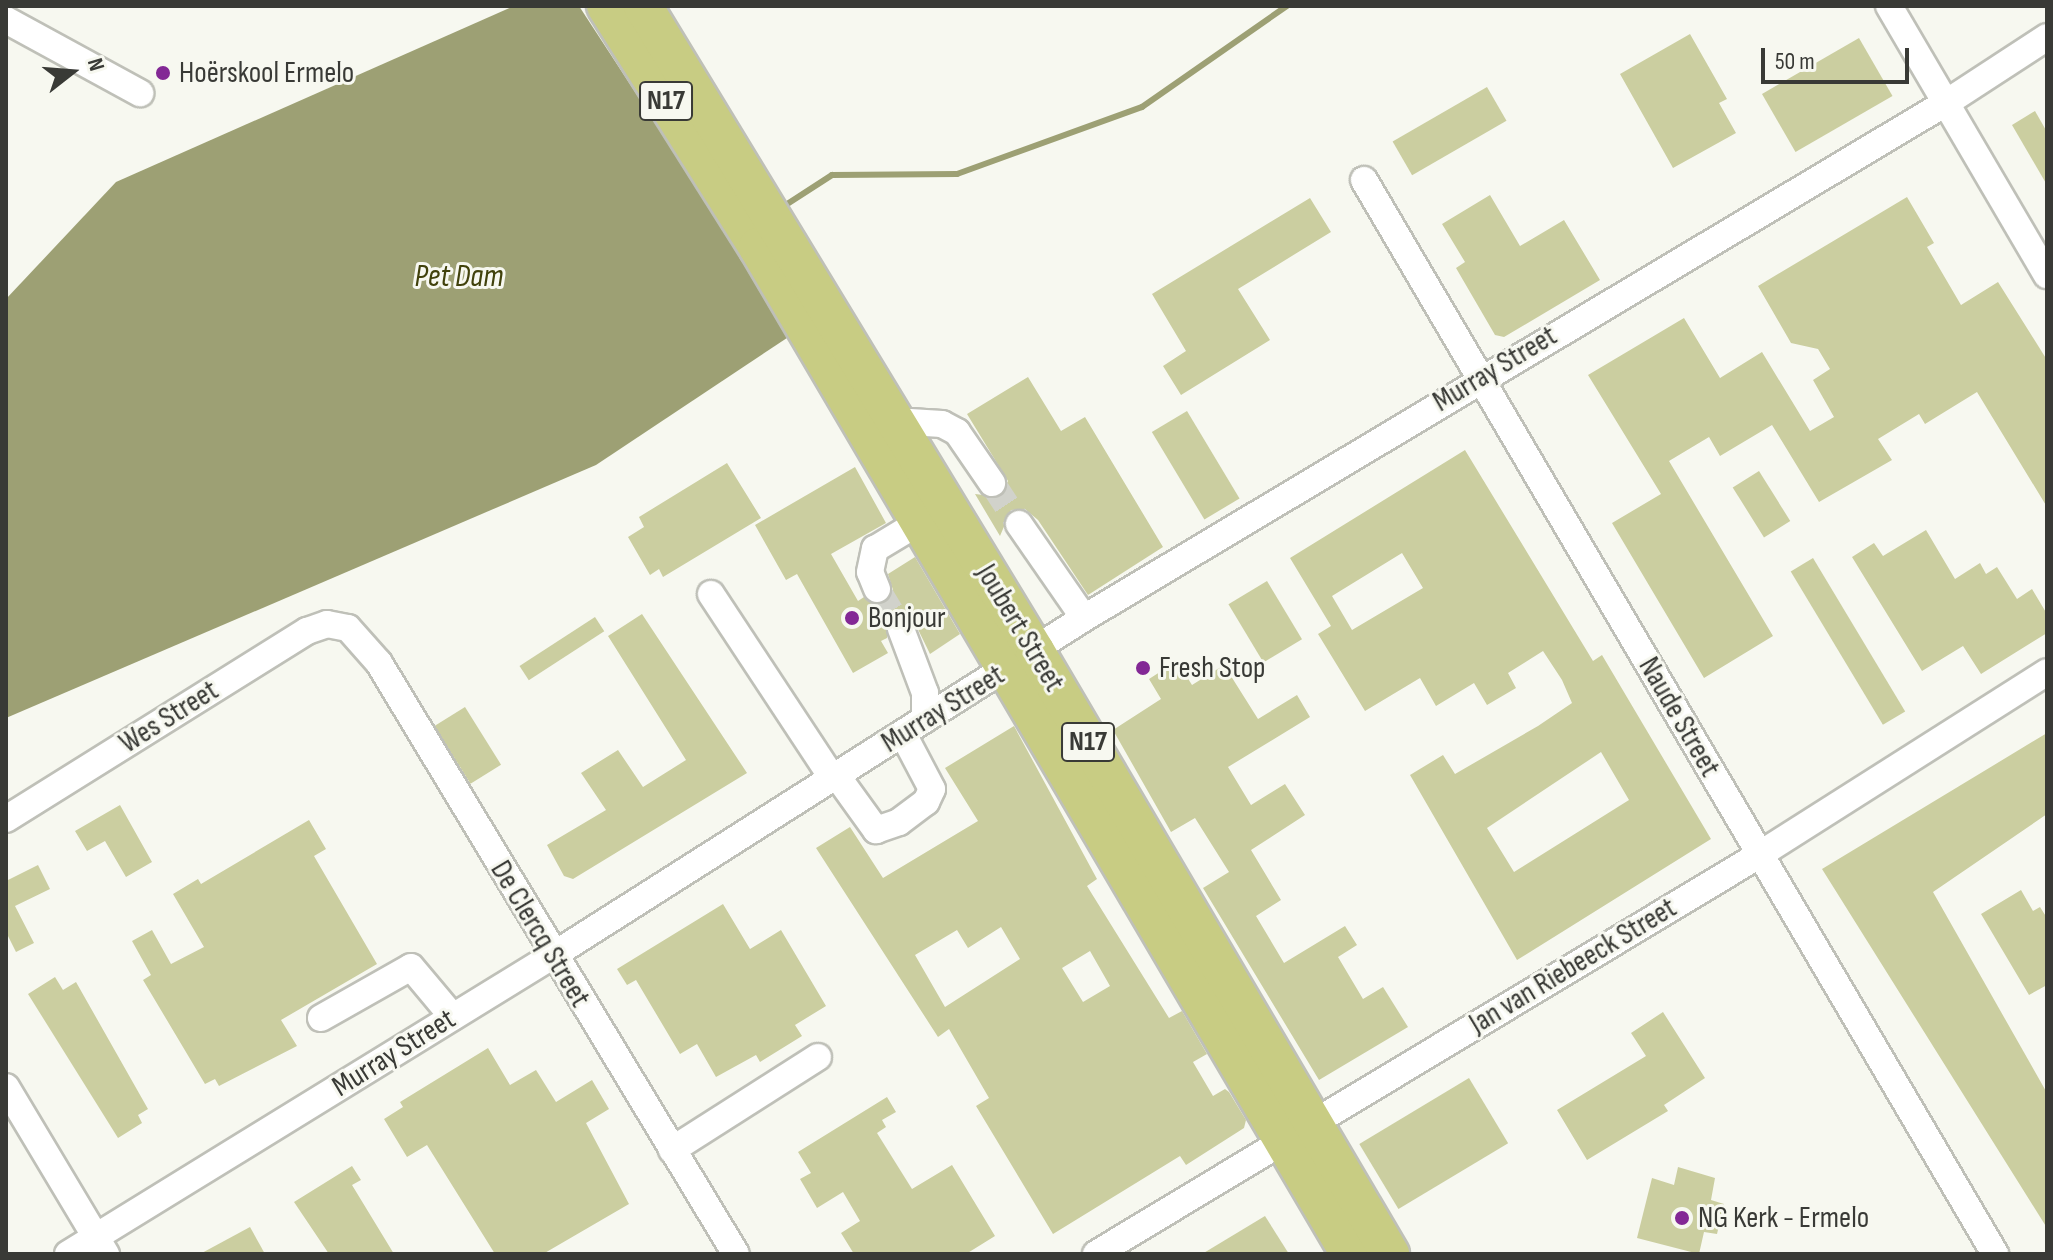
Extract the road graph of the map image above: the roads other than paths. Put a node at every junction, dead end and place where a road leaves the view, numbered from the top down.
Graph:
1 (606, 6) edge
2 (643, 6) edge
3 (1889, 6) edge
4 (6, 20) edge
5 (2047, 37) edge
6 (140, 93) dead end
7 (1949, 101) junction
8 (1364, 180) dead end
9 (737, 192) junction
10 (769, 240) junction
11 (2047, 275) edge
12 (1479, 377) junction
13 (894, 421) junction
14 (992, 483) tunnel mouth
15 (918, 523) junction
16 (1019, 524) tunnel mouth
17 (877, 589) tunnel mouth
18 (711, 594) dead end
19 (1084, 618) junction
20 (335, 624) joint
21 (901, 629) tunnel mouth
22 (1019, 660) junction
23 (2047, 672) edge
24 (925, 719) junction
25 (903, 734) junction
26 (835, 777) junction
27 (6, 819) edge
28 (1759, 855) junction
29 (552, 956) junction
30 (453, 1017) junction
31 (321, 1018) dead end
32 (818, 1057) dead end
33 (6, 1087) edge
34 (1298, 1131) junction
35 (672, 1150) junction
36 (101, 1246) edge
37 (68, 1254) edge
38 (736, 1254) edge
39 (1096, 1254) edge
40 (1350, 1254) edge
41 (1390, 1254) edge
42 (1995, 1254) edge

1 - 9 highway, Joubert Street / N17
2 - 9 highway, Joubert Street / N17
3 - 7 street
4 - 6 street
5 - 7 street, Murray Street
7 - 11 street
7 - 12 street, Murray Street
8 - 12 street, Naude Street
9 - 10 highway, Joubert Street / N17
10 - 13 highway, Joubert Street / N17
10 - 15 highway, Joubert Street / N17
12 - 19 street, Murray Street
12 - 28 street, Naude Street
13 - 14 street
13 - 22 highway, Joubert Street / N17
15 - 17 street
15 - 22 highway, Joubert Street / N17
16 - 19 street
18 - 26 street
19 - 22 street, Murray Street
20 - 27 street, Wes Street
20 - 29 street, De Clercq Street
21 - 24 street
22 - 24 street, Murray Street
22 - 34 highway, Joubert Street / N17
23 - 28 street, Jan van Riebeeck Street
24 - 25 street, Murray Street
25 - 26 street, Murray Street
25 - 26 street
26 - 29 street, Murray Street
28 - 34 street, Jan van Riebeeck Street
28 - 42 street, Naude Street
29 - 30 street, Murray Street
29 - 35 street, De Clercq Street
30 - 31 street
30 - 36 street, Murray Street
32 - 35 street
33 - 36 street
34 - 39 street, Jan van Riebeeck Street
34 - 40 highway, Joubert Street / N17
34 - 41 highway, Joubert Street / N17
35 - 38 street, De Clercq Street
36 - 37 street, Murray Street

